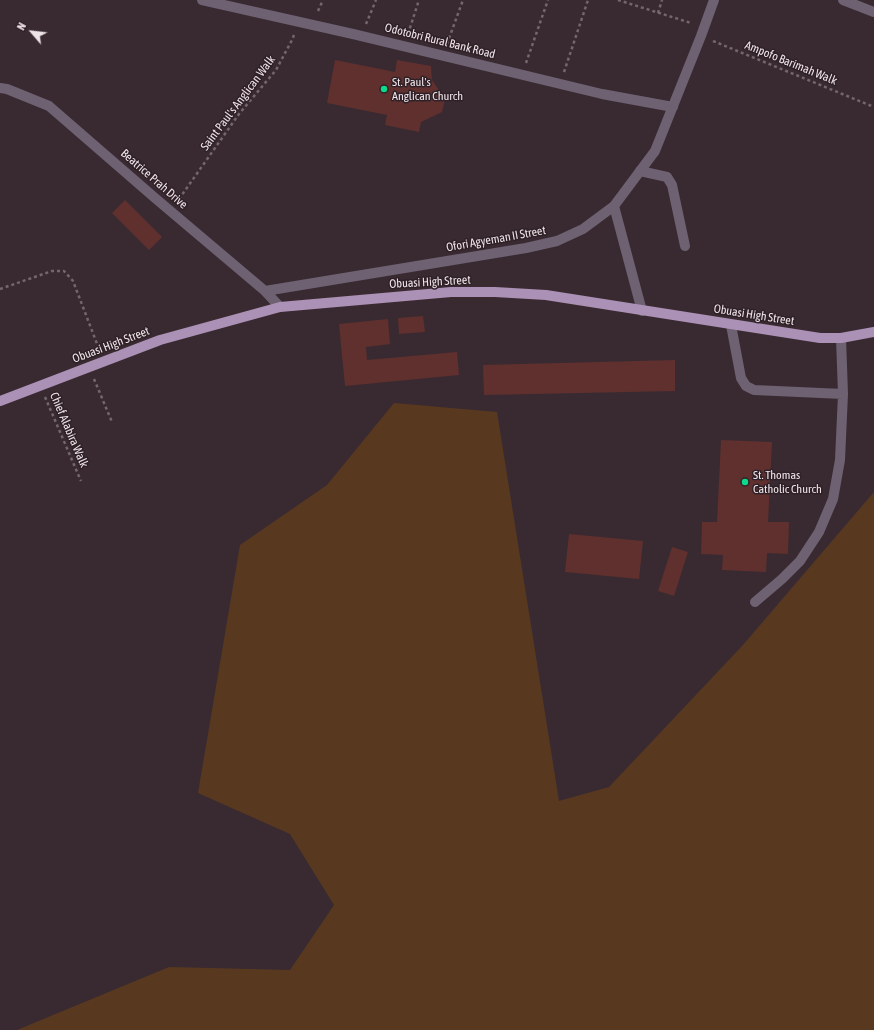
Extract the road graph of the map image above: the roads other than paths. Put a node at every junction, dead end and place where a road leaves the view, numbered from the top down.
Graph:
1 (202, 0) edge
2 (714, 0) edge
3 (843, 0) edge
4 (874, 12) edge
5 (0, 88) edge
6 (673, 107) junction
7 (640, 172) junction
8 (614, 206) junction
9 (685, 246) dead end
10 (265, 291) junction
11 (280, 307) junction
12 (642, 311) junction
13 (731, 324) junction
14 (874, 332) edge
15 (841, 338) junction
16 (843, 394) junction
17 (0, 401) edge
18 (755, 602) dead end

1 - 6 street, Odotobri Rural Bank Road
2 - 6 street, Ofori Agyeman II Street
3 - 4 street
5 - 10 street, Beatrice Prah Drive
6 - 7 street, Ofori Agyeman II Street
7 - 8 street, Ofori Agyeman II Street
7 - 9 street
8 - 10 street, Ofori Agyeman II Street
8 - 12 street
10 - 11 street, Beatrice Prah Drive
11 - 12 main road, Obuasi High Street
11 - 17 main road, Obuasi High Street
12 - 13 main road, Obuasi High Street
13 - 15 main road, Obuasi High Street
13 - 16 street
14 - 15 main road, Obuasi High Street
15 - 16 street
16 - 18 street

